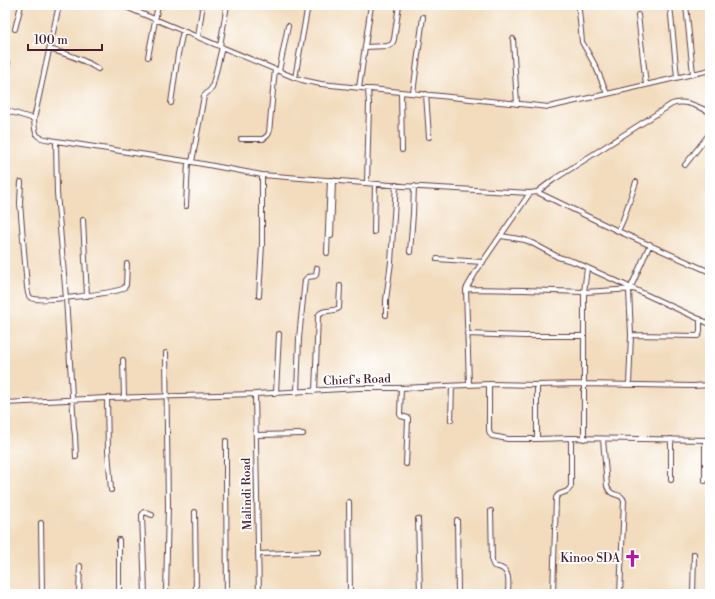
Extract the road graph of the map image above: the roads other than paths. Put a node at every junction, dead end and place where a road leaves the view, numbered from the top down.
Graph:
1 (21, 5) edge
2 (59, 5) edge
3 (121, 5) edge
4 (136, 5) edge
5 (158, 5) edge
6 (227, 5) edge
7 (308, 5) edge
8 (371, 5) edge
9 (399, 5) edge
10 (670, 5) edge
11 (686, 5) edge
12 (202, 10) dead end
13 (579, 10) dead end
14 (135, 11) junction
15 (638, 16) dead end
16 (423, 17) dead end
17 (156, 20) junction
18 (288, 26) dead end
19 (15, 29) dead end
20 (183, 31) junction
21 (198, 37) junction
22 (513, 39) dead end
23 (221, 47) junction
24 (365, 47) junction
25 (49, 48) junction
26 (148, 57) dead end
27 (8, 63) dead end
28 (98, 69) dead end
29 (277, 70) junction
30 (710, 70) edge
31 (5, 73) edge
32 (693, 74) junction
33 (677, 77) junction
34 (295, 78) junction
35 (646, 85) junction
36 (359, 88) junction
37 (368, 88) junction
38 (401, 92) junction
39 (413, 93) junction
40 (426, 94) junction
41 (607, 94) junction
42 (171, 103) dead end
43 (517, 104) junction
44 (5, 110) edge
45 (710, 112) edge
46 (34, 118) junction
47 (710, 133) edge
48 (429, 137) dead end
49 (241, 139) dead end
50 (56, 141) junction
51 (402, 150) dead end
52 (190, 162) junction
53 (685, 165) dead end
54 (262, 175) junction
55 (331, 180) junction
56 (21, 182) dead end
57 (636, 182) dead end
58 (367, 183) junction
59 (376, 184) junction
60 (396, 185) junction
61 (414, 186) junction
62 (537, 192) junction
63 (530, 193) junction
64 (186, 206) dead end
65 (83, 220) dead end
66 (618, 230) junction
67 (374, 232) dead end
68 (331, 236) dead end
69 (501, 236) junction
70 (650, 244) junction
71 (410, 252) dead end
72 (327, 253) dead end
73 (437, 259) dead end
74 (483, 262) junction
75 (127, 264) dead end
76 (317, 268) dead end
77 (587, 268) junction
78 (710, 272) edge
79 (340, 286) dead end
80 (466, 289) junction
81 (632, 289) junction
82 (584, 292) junction
83 (87, 296) junction
84 (259, 296) dead end
85 (66, 298) junction
86 (386, 315) dead end
87 (700, 319) junction
88 (710, 324) edge
89 (279, 334) dead end
90 (467, 334) junction
91 (631, 335) junction
92 (584, 336) junction
93 (166, 353) dead end
94 (123, 360) dead end
95 (489, 384) junction
96 (584, 384) junction
97 (469, 385) junction
98 (537, 385) junction
99 (629, 385) junction
100 (710, 385) edge
101 (452, 386) junction
102 (401, 388) junction
103 (297, 392) junction
104 (315, 392) junction
105 (276, 393) junction
106 (255, 394) junction
107 (167, 397) junction
108 (107, 398) junction
109 (124, 398) junction
110 (73, 400) junction
111 (5, 403) edge
112 (451, 420) dead end
113 (304, 434) dead end
114 (256, 435) junction
115 (571, 438) junction
116 (584, 438) junction
117 (537, 439) junction
118 (603, 439) junction
119 (671, 439) junction
120 (708, 440) edge
121 (226, 441) dead end
122 (76, 457) dead end
123 (406, 464) dead end
124 (671, 480) dead end
125 (705, 481) dead end
126 (111, 490) dead end
127 (349, 502) dead end
128 (492, 511) dead end
129 (195, 512) dead end
130 (152, 514) dead end
131 (418, 519) dead end
132 (457, 520) dead end
133 (41, 523) dead end
134 (119, 540) dead end
135 (319, 552) dead end
136 (258, 554) junction
137 (694, 554) dead end
138 (80, 566) dead end
139 (42, 594) edge
140 (79, 594) edge
141 (119, 594) edge
142 (145, 594) edge
143 (166, 594) edge
144 (196, 594) edge
145 (227, 594) edge
146 (259, 594) edge
147 (350, 594) edge
148 (420, 594) edge
149 (458, 594) edge
150 (508, 594) edge
151 (553, 594) edge
152 (620, 594) edge
153 (693, 594) edge

1 - 19 street
2 - 25 street
3 - 14 street
4 - 14 street
5 - 17 street
6 - 23 street
7 - 34 street
8 - 24 street
9 - 24 street
10 - 33 street
11 - 32 street
12 - 21 street
13 - 41 street
14 - 17 street
15 - 35 street
16 - 39 street
17 - 20 street
17 - 26 street
18 - 29 street
20 - 21 street
20 - 42 street
21 - 23 street
22 - 43 street
23 - 29 street
23 - 52 street
24 - 36 street
25 - 28 street
25 - 46 street
27 - 31 street
29 - 34 street
29 - 49 street
30 - 32 street
32 - 33 street
33 - 35 street
34 - 36 street
35 - 41 street
36 - 37 street
37 - 38 street
37 - 58 street
38 - 39 street
38 - 51 street
39 - 40 street
40 - 43 street
40 - 48 street
41 - 43 street
44 - 46 street
45 - 62 street
46 - 50 street
47 - 53 street
50 - 52 street
50 - 85 street
52 - 54 street
52 - 64 street
54 - 55 street
54 - 84 street
55 - 58 street
55 - 68 street
55 - 72 street
56 - 85 street
57 - 66 street
58 - 59 street
59 - 60 street
59 - 67 street
60 - 61 street
60 - 86 street
61 - 63 street
61 - 71 street
62 - 63 street
62 - 66 street
63 - 69 street
65 - 83 street
66 - 70 street
69 - 74 street
69 - 77 street
70 - 78 street
70 - 81 street
73 - 74 street
74 - 80 street
75 - 83 street
76 - 103 street
77 - 81 street
77 - 82 street
79 - 104 street
80 - 82 street
80 - 90 street
81 - 82 street
81 - 87 street
81 - 91 street
82 - 92 street
83 - 85 street
85 - 110 street
87 - 88 street
87 - 91 street
89 - 105 street
90 - 92 street
90 - 97 street
91 - 99 street
92 - 96 street
93 - 107 street
94 - 109 street
95 - 97 street, Chief's Road
95 - 98 street, Chief's Road
95 - 117 street
96 - 98 street, Chief's Road
96 - 99 street, Chief's Road
96 - 116 street
97 - 101 street, Chief's Road
98 - 117 street
99 - 100 street, Chief's Road
101 - 102 street, Chief's Road
101 - 112 street
102 - 104 street, Chief's Road
102 - 123 street
103 - 104 street, Chief's Road
103 - 105 street, Chief's Road
105 - 106 street, Chief's Road
106 - 107 street, Chief's Road
106 - 114 street, Malindi Road
107 - 109 street, Chief's Road
107 - 143 street
108 - 109 street, Chief's Road
108 - 110 street, Chief's Road
108 - 126 street
110 - 111 street, Chief's Road
110 - 122 street
113 - 114 street
114 - 136 street, Malindi Road
115 - 116 street
115 - 117 street
115 - 151 street
116 - 118 street
118 - 119 street
118 - 152 street
119 - 120 street
119 - 124 street
120 - 125 street
121 - 145 street
127 - 147 street
128 - 150 street
129 - 144 street
130 - 142 street
131 - 148 street
132 - 149 street
133 - 139 street
134 - 141 street
135 - 136 street
136 - 146 street, Malindi Road
137 - 153 street
138 - 140 street

